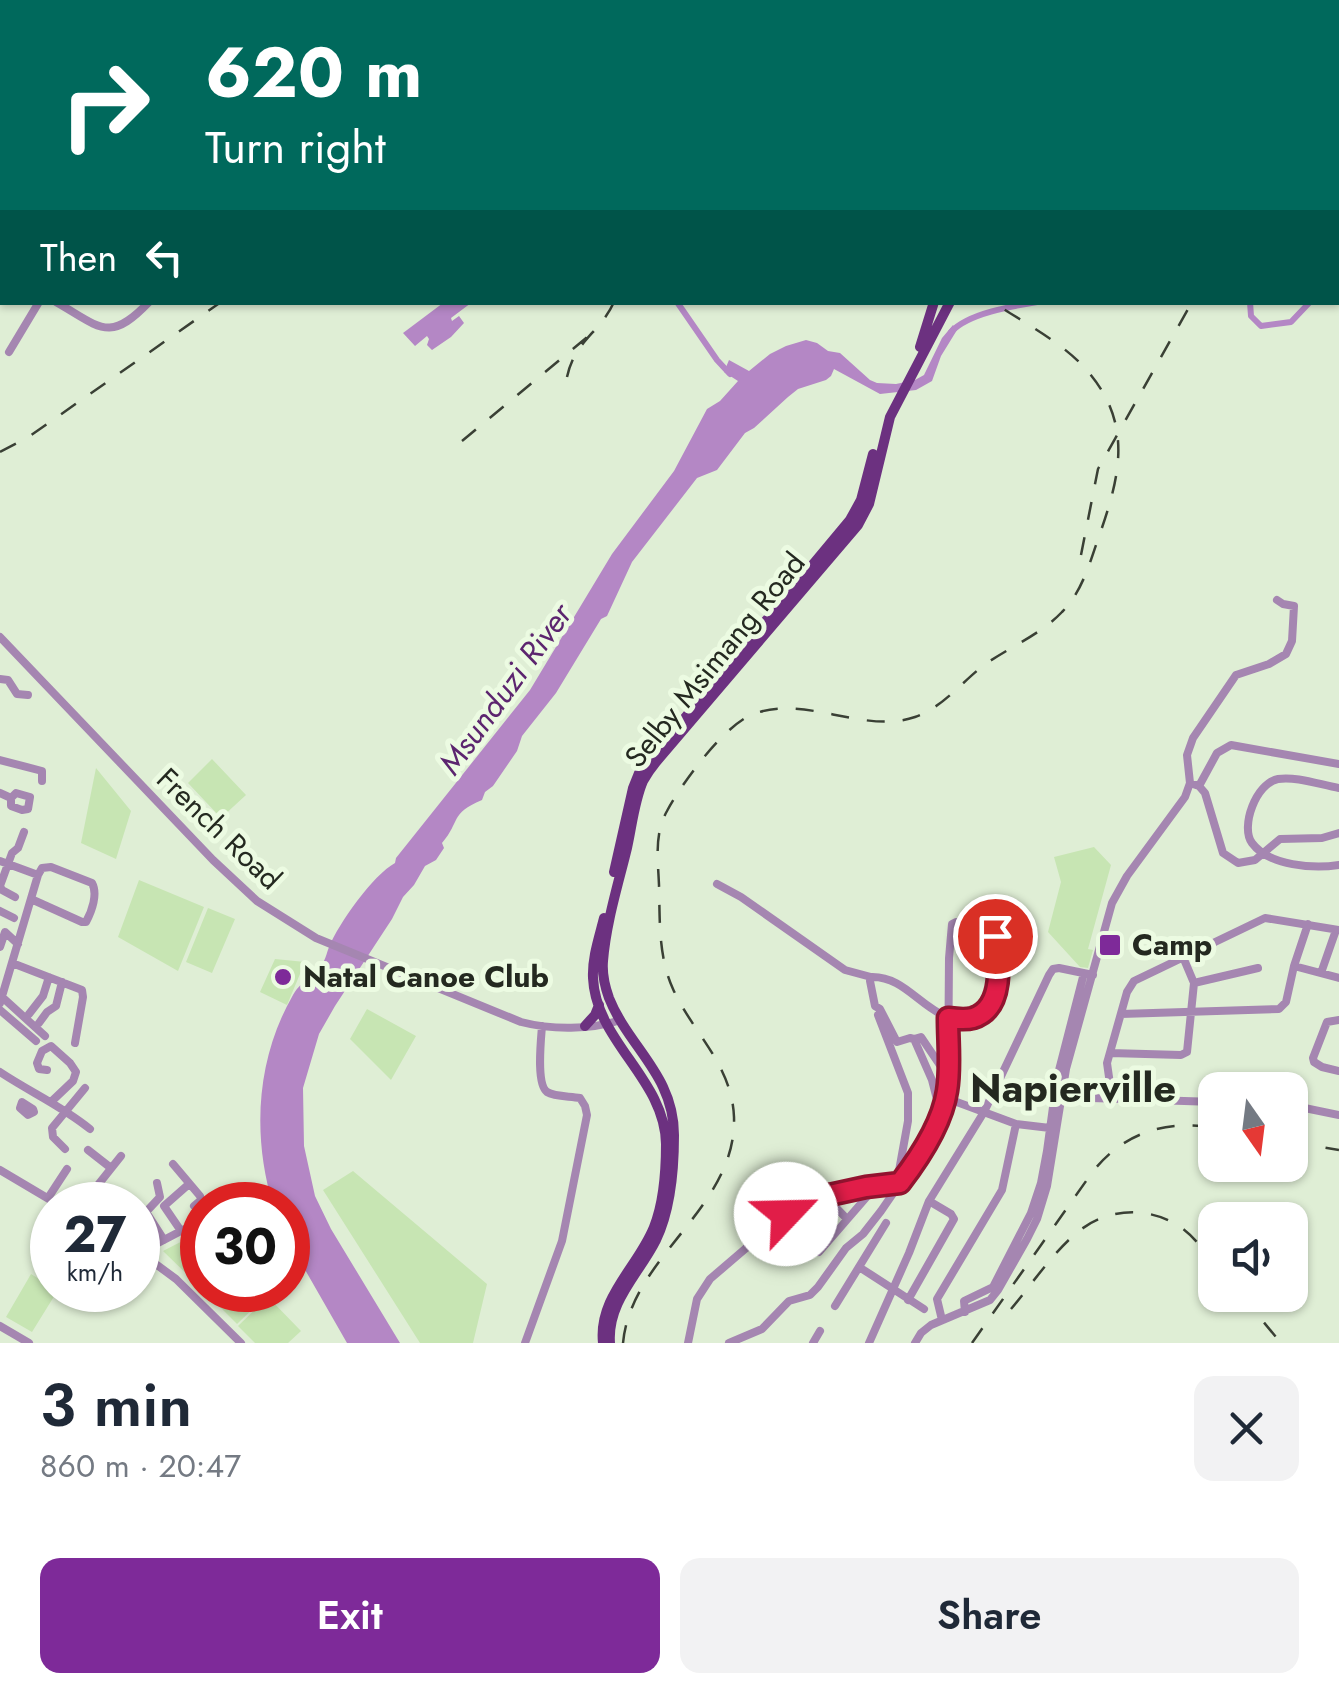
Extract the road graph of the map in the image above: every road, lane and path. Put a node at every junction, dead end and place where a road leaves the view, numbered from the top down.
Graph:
1 (37, 305) edge
2 (61, 305) edge
3 (78, 305) edge
4 (146, 305) edge
5 (933, 305) edge
6 (948, 305) edge
7 (74, 313) junction
8 (0, 342) edge
9 (908, 378) junction
10 (895, 400) junction
11 (888, 461) dead end
12 (874, 462) junction
13 (1277, 600) dead end
14 (2, 641) edge
15 (0, 679) edge
16 (28, 695) dead end
17 (0, 760) edge
18 (1339, 764) edge
19 (42, 780) dead end
20 (1194, 785) junction
21 (1339, 788) edge
22 (0, 792) edge
23 (11, 798) dead end
24 (24, 832) dead end
25 (1339, 833) edge
26 (1264, 852) junction
27 (4, 862) edge
28 (1339, 865) edge
29 (38, 875) junction
30 (717, 884) dead end
31 (14, 897) dead end
32 (31, 899) junction
33 (0, 910) edge
34 (14, 918) dead end
35 (1308, 924) junction
36 (2, 930) edge
37 (1338, 930) edge
38 (18, 944) junction
39 (0, 947) edge
40 (1183, 958) junction
41 (1, 960) edge
42 (11, 966) junction
43 (1294, 966) junction
44 (1258, 968) dead end
45 (1321, 973) junction
46 (1089, 974) junction
47 (871, 977) junction
48 (49, 978) junction
49 (1339, 978) edge
50 (62, 982) junction
51 (1194, 983) junction
52 (0, 1003) edge
53 (599, 1005) junction
54 (874, 1006) junction
55 (1192, 1012) junction
56 (29, 1014) dead end
57 (1121, 1014) junction
58 (948, 1018) junction
59 (622, 1020) junction
60 (1339, 1020) edge
61 (39, 1024) dead end
62 (607, 1025) junction
63 (542, 1026) junction
64 (585, 1026) junction
65 (41, 1038) dead end
66 (914, 1040) junction
67 (76, 1043) dead end
68 (1110, 1053) junction
69 (48, 1070) dead end
70 (1339, 1071) edge
71 (0, 1072) edge
72 (948, 1077) junction
73 (85, 1088) dead end
74 (29, 1091) junction
75 (1061, 1097) junction
76 (946, 1098) junction
77 (1112, 1098) junction
78 (52, 1101) junction
79 (1198, 1101) edge
80 (22, 1102) dead end
81 (1308, 1109) edge
82 (66, 1110) junction
83 (984, 1112) junction
84 (941, 1114) junction
85 (1339, 1115) edge
86 (1016, 1124) junction
87 (90, 1128) dead end
88 (1050, 1128) junction
89 (66, 1149) dead end
90 (88, 1150) dead end
91 (121, 1156) dead end
92 (172, 1164) dead end
93 (111, 1168) junction
94 (67, 1169) dead end
95 (0, 1170) edge
96 (58, 1182) edge
97 (100, 1182) edge
98 (188, 1182) edge
99 (899, 1182) junction
100 (877, 1185) junction
101 (30, 1188) edge
102 (180, 1192) edge
103 (824, 1196) junction
104 (929, 1200) junction
105 (846, 1218) junction
106 (886, 1223) dead end
107 (180, 1230) edge
108 (180, 1232) edge
109 (834, 1234) junction
110 (160, 1235) edge
111 (164, 1240) junction
112 (160, 1242) edge
113 (846, 1248) junction
114 (819, 1252) dead end
115 (160, 1267) edge
116 (860, 1267) junction
117 (892, 1290) junction
118 (908, 1300) junction
119 (835, 1306) dead end
120 (924, 1309) dead end
121 (965, 1312) junction
122 (942, 1320) junction
123 (0, 1326) edge
124 (820, 1331) dead end
125 (689, 1341) edge
126 (29, 1343) edge
127 (241, 1343) edge
128 (525, 1343) edge
129 (607, 1343) edge
130 (728, 1343) edge
131 (813, 1343) edge
132 (869, 1343) edge
133 (915, 1343) edge

1 - 8 street
2 - 7 street
3 - 7 street
4 - 7 street
5 - 9 main road, Selby Msimang Road
6 - 9 main road, Selby Msimang Road
9 - 10 main road, Selby Msimang Road
10 - 12 main road, Selby Msimang Road
10 - 12 main road, Selby Msimang Road
11 - 12 main road
12 - 53 main road, Selby Msimang Road
12 - 59 main road, Selby Msimang Road
13 - 20 street
14 - 63 street, French Road
15 - 16 street
17 - 19 street
18 - 20 street
20 - 26 street
20 - 46 street
21 - 26 street
22 - 23 street
24 - 27 street
25 - 26 street
26 - 28 street
27 - 29 street
27 - 31 street
29 - 32 street
29 - 32 street
30 - 47 street
32 - 38 street
33 - 34 street
35 - 37 street
35 - 40 street
35 - 43 street
36 - 38 street
36 - 39 street
37 - 45 street
38 - 42 street
40 - 51 street
40 - 57 street
41 - 42 street
42 - 48 street
42 - 52 street
43 - 45 street
43 - 55 street
44 - 51 street
45 - 49 street
46 - 75 street
46 - 83 street
46 - 88 street
47 - 54 street
47 - 58 street
48 - 50 street
48 - 56 street
50 - 61 street
50 - 67 street
51 - 55 street
52 - 65 street
53 - 62 main road, Selby Msimang Road
53 - 64 main road
54 - 66 street
54 - 99 street
55 - 57 street
55 - 68 street
57 - 68 street
58 - 58 street
58 - 72 street
59 - 62 street, French Road
59 - 129 main road, Selby Msimang Road
60 - 70 street
62 - 64 street, French Road
62 - 129 main road, Selby Msimang Road
63 - 64 street, French Road
63 - 128 street
66 - 72 street
66 - 84 street
68 - 77 street
69 - 78 street
71 - 74 street
72 - 76 street
73 - 82 street
74 - 78 street
74 - 80 street
75 - 77 street
75 - 121 street
76 - 83 street
76 - 84 street
77 - 79 street
78 - 82 street
81 - 85 street
82 - 87 street
82 - 89 street
83 - 86 street
83 - 104 street
84 - 99 street
86 - 88 street
86 - 122 street
88 - 121 street
90 - 93 street
91 - 93 street
92 - 98 street
93 - 97 street
94 - 96 street
95 - 101 street
99 - 100 street
99 - 113 street
100 - 103 street
100 - 105 street
102 - 107 street
103 - 105 street
103 - 125 street
104 - 117 street
104 - 118 street
105 - 109 street
106 - 116 street
108 - 111 street
109 - 113 street
109 - 114 street
110 - 111 street
111 - 112 street
113 - 130 street
115 - 127 street
116 - 117 street
116 - 119 street
117 - 118 street
117 - 132 street
118 - 120 street
121 - 122 street
122 - 133 street
123 - 126 street
124 - 131 street

